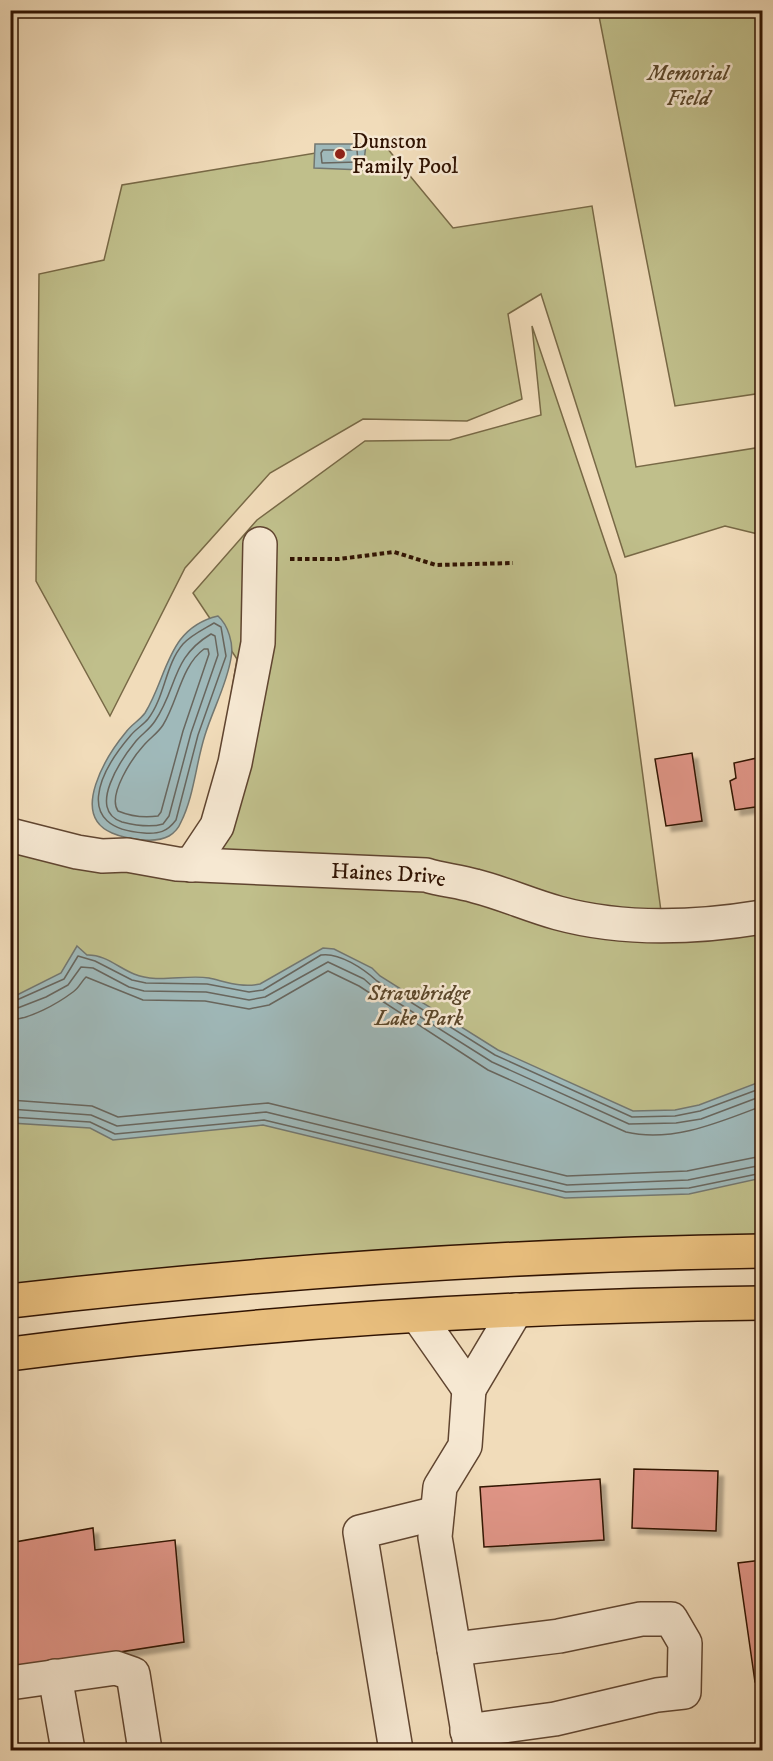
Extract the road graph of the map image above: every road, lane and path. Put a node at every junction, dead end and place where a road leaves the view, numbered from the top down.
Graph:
1 (260, 551) joint
2 (513, 562) dead end
3 (10, 835) edge
4 (184, 865) junction
5 (762, 917) edge
6 (762, 1251) edge
7 (10, 1301) edge
8 (762, 1303) edge
9 (516, 1310) junction
10 (418, 1316) junction
11 (10, 1354) edge
12 (469, 1389) junction
13 (437, 1513) junction
14 (454, 1649) junction
15 (56, 1676) junction
16 (10, 1683) edge
17 (469, 1741) edge
18 (68, 1750) edge
19 (146, 1750) edge
20 (396, 1750) edge

1 - 2 path
1 - 4 street
3 - 4 street, Haines Drive
4 - 5 street, Haines Drive
6 - 7 highway
8 - 9 highway
9 - 10 highway
9 - 12 street
10 - 11 highway
10 - 12 street
12 - 13 street
13 - 14 street
13 - 20 street
14 - 17 street
14 - 17 street
15 - 16 street
15 - 18 street
15 - 19 street

